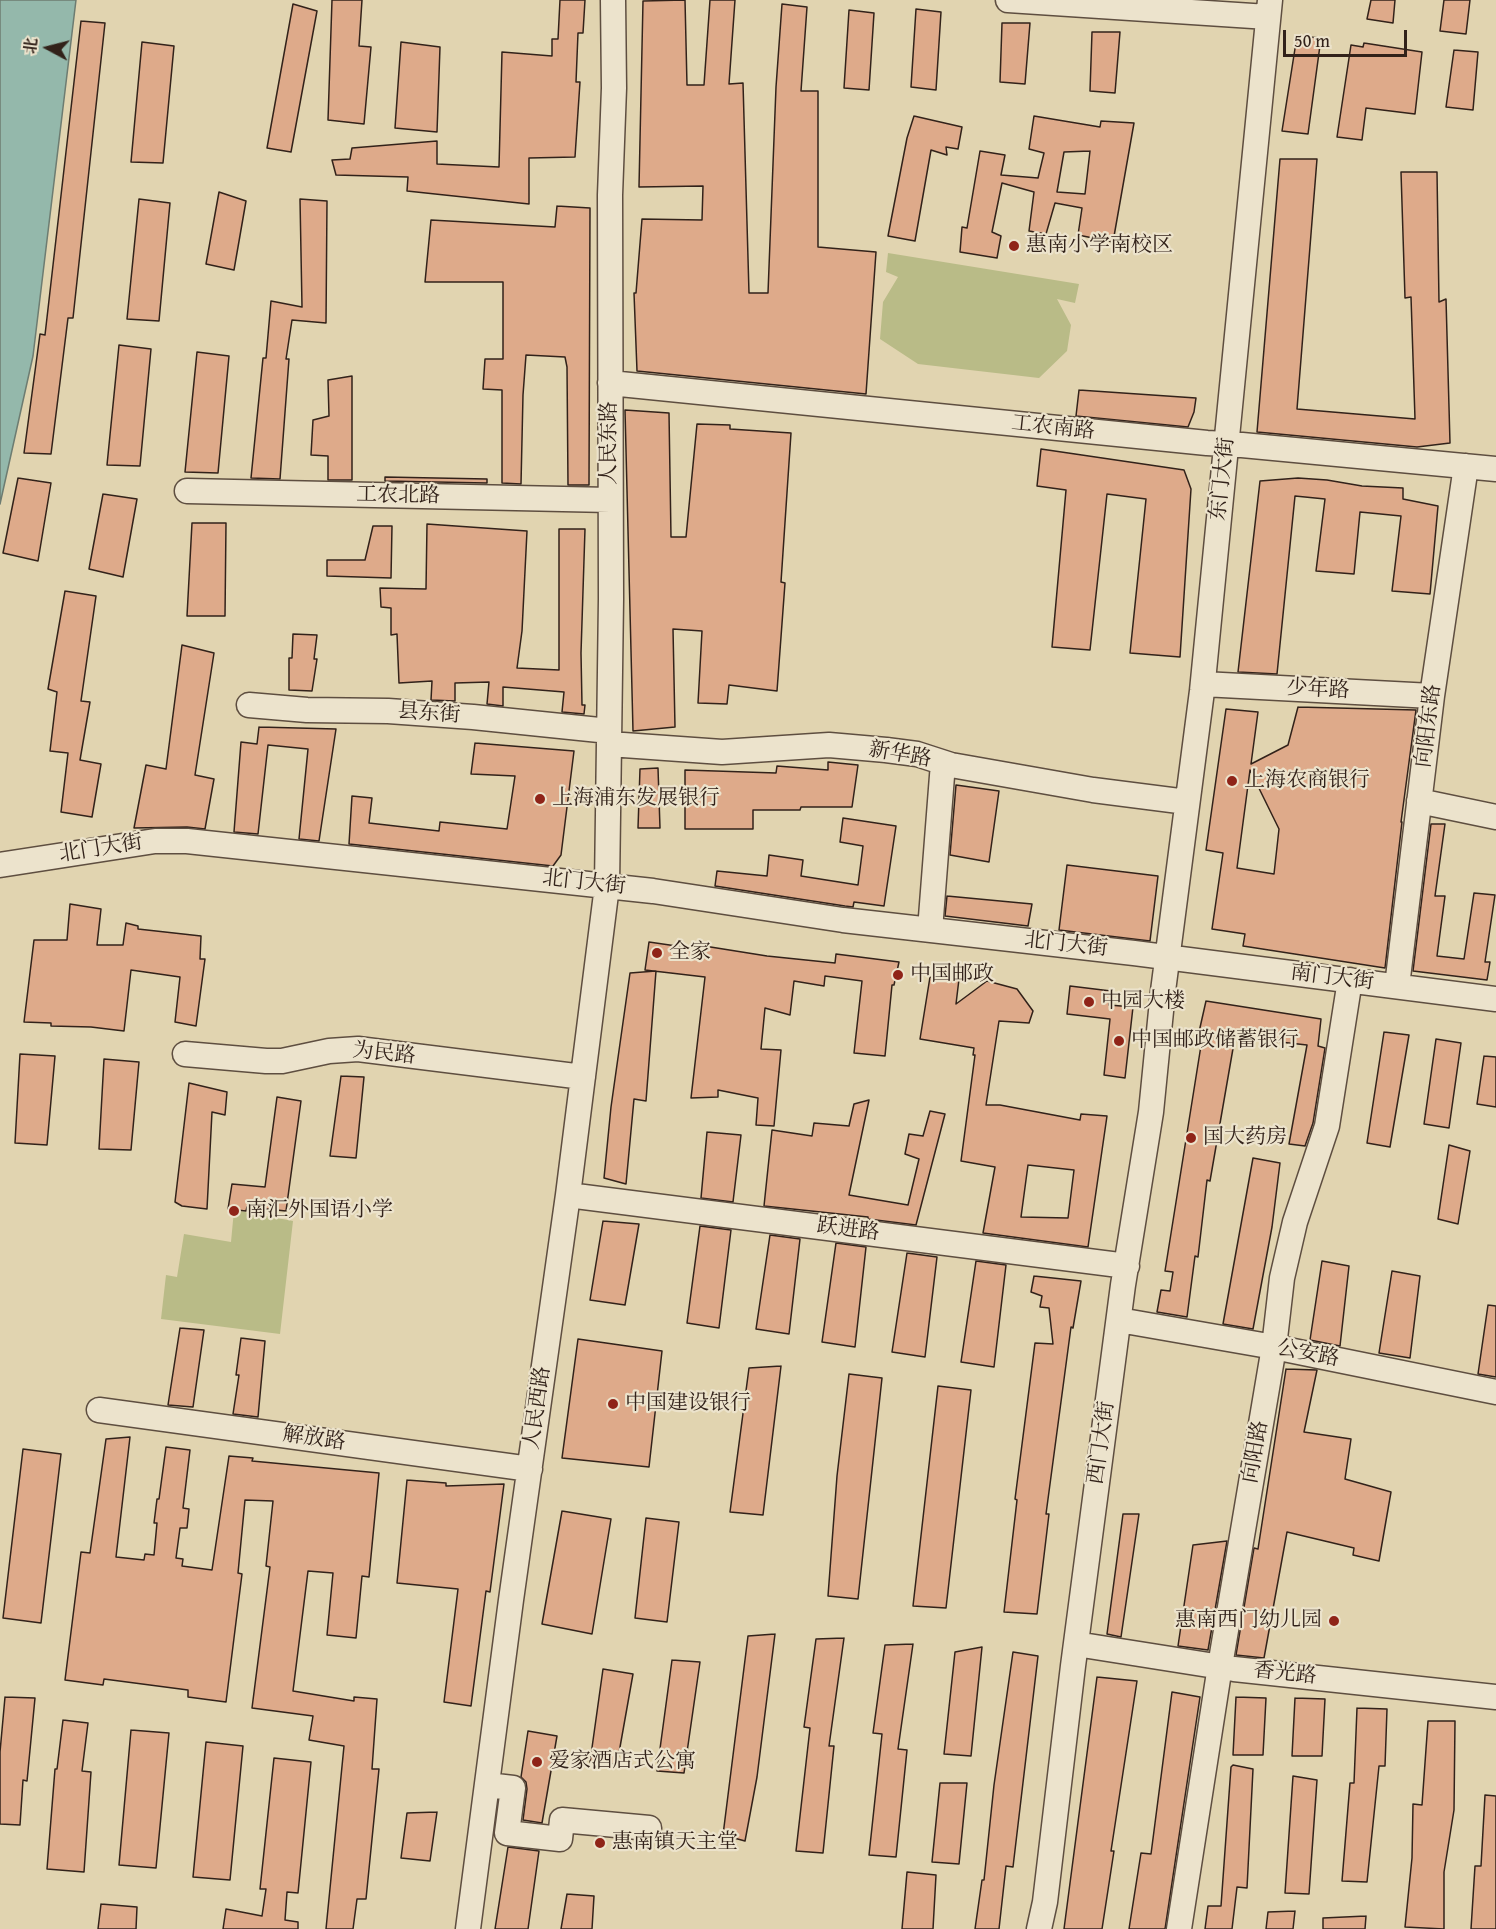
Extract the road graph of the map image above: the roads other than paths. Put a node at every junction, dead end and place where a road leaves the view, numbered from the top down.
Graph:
1 (613, 0) edge
2 (1008, 0) edge
3 (1269, 9) edge
4 (610, 383) junction
5 (1226, 444) junction
6 (1466, 466) junction
7 (1496, 470) edge
8 (187, 491) dead end
9 (610, 500) junction
10 (1203, 684) junction
11 (1432, 696) junction
12 (249, 705) dead end
13 (609, 737) junction
14 (943, 763) junction
15 (1419, 801) junction
16 (1187, 802) junction
17 (1496, 817) edge
18 (0, 865) edge
19 (607, 886) junction
20 (930, 930) junction
21 (1167, 957) junction
22 (1350, 980) junction
23 (1397, 986) junction
24 (1496, 996) edge
25 (185, 1054) dead end
26 (583, 1077) junction
27 (568, 1195) junction
28 (1127, 1266) junction
29 (1119, 1320) junction
30 (1274, 1347) junction
31 (1496, 1392) edge
32 (99, 1410) dead end
33 (530, 1469) junction
34 (1076, 1644) junction
35 (1220, 1666) junction
36 (1496, 1697) edge
37 (487, 1785) junction
38 (649, 1828) dead end
39 (468, 1929) edge
40 (1039, 1929) edge
41 (1179, 1929) edge

1 - 4 street, 人民东路
2 - 3 street
3 - 5 street, 东门大街
4 - 5 street, 工农南路
4 - 9 street, 人民东路
5 - 6 street, 工农南路
5 - 10 street, 东门大街
6 - 7 street, 工农南路
6 - 11 street, 向阳东路
8 - 9 street, 工农北路
9 - 13 street, 人民东路
10 - 11 street, 少年路
10 - 16 street, 东门大街
11 - 15 street, 向阳东路
12 - 13 street, 县东街
13 - 14 street, 新华路
13 - 19 street, 人民东路
14 - 16 street, 新华路
14 - 20 street
15 - 17 street
15 - 23 street, 向阳东路
16 - 21 street, 东门大街
18 - 19 street, 北门大街
19 - 20 street, 北门大街
19 - 26 street, 人民西路
20 - 21 street, 北门大街
21 - 22 street, 南门大街
21 - 28 street, 西门大街
22 - 23 street, 南门大街
22 - 30 street, 向阳路
23 - 24 street, 南门大街
25 - 26 street, 为民路
26 - 27 street, 人民西路
27 - 28 street, 跃进路
27 - 33 street, 人民西路
28 - 29 street, 西门大街
29 - 30 street, 公安路
29 - 34 street, 西门大街
30 - 31 street, 公安路
30 - 35 street, 向阳路
32 - 33 street, 解放路
33 - 37 street, 人民西路
34 - 35 street, 香光路
34 - 40 street, 西门大街
35 - 36 street, 香光路
35 - 41 street, 向阳路
37 - 38 street
37 - 39 street, 人民西路

